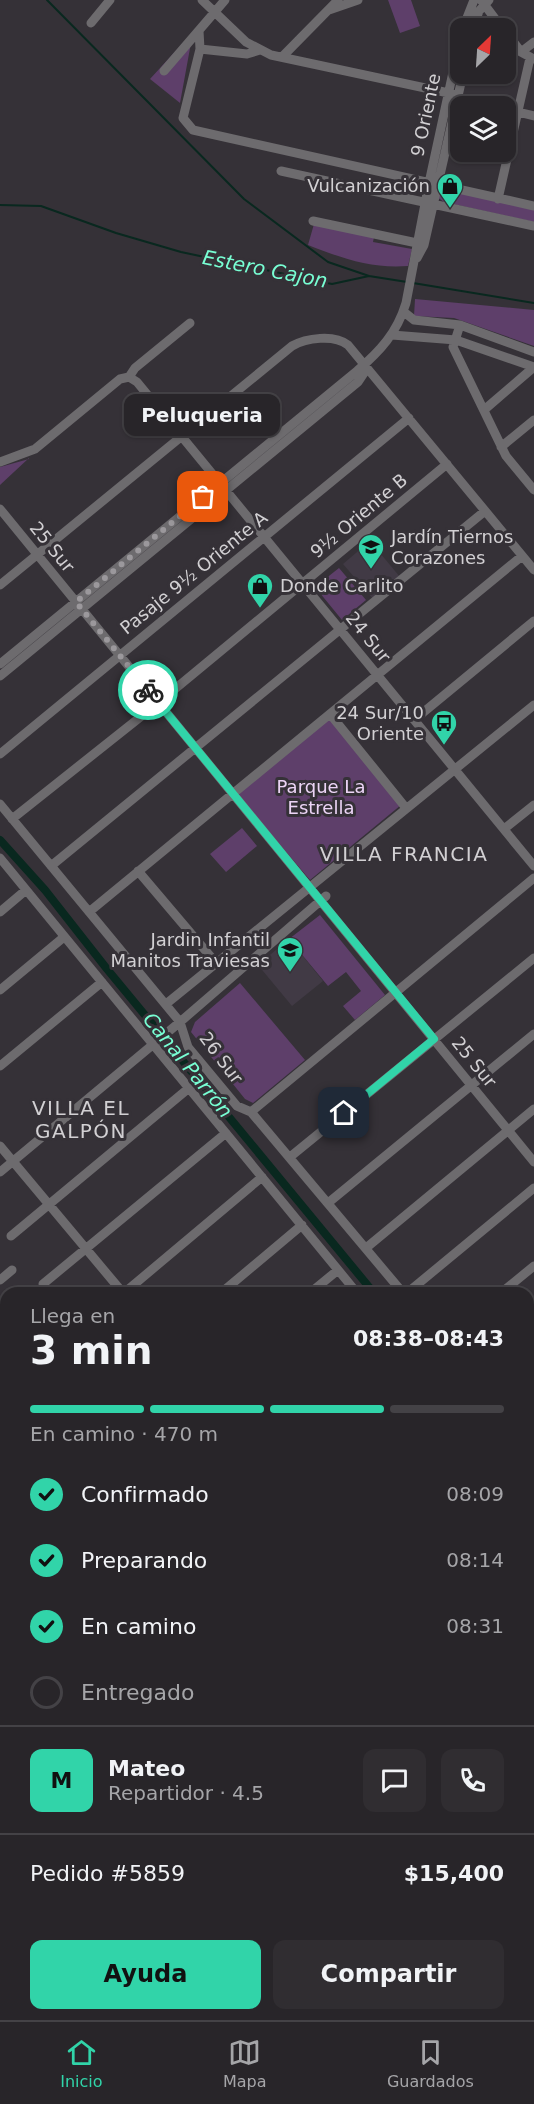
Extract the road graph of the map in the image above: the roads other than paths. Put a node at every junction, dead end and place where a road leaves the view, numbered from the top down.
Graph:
1 (110, 0) edge
2 (202, 0) edge
3 (225, 0) edge
4 (338, 0) edge
5 (358, 0) edge
6 (474, 0) edge
7 (485, 1) edge
8 (215, 11) junction
9 (327, 11) junction
10 (467, 18) edge
11 (477, 18) edge
12 (496, 18) edge
13 (92, 23) dead end
14 (199, 31) junction
15 (534, 42) edge
16 (516, 45) edge
17 (200, 48) junction
18 (260, 50) junction
19 (521, 52) junction
20 (282, 57) junction
21 (532, 59) edge
22 (164, 71) dead end
23 (450, 84) edge
24 (461, 84) edge
25 (448, 93) junction
26 (458, 95) junction
27 (518, 112) junction
28 (534, 116) edge
29 (281, 171) dead end
30 (434, 184) junction
31 (498, 199) junction
32 (429, 203) junction
33 (534, 206) edge
34 (313, 221) dead end
35 (534, 226) edge
36 (417, 243) junction
37 (412, 268) junction
38 (404, 312) junction
39 (190, 323) dead end
40 (460, 325) junction
41 (392, 335) junction
42 (456, 340) junction
43 (534, 352) edge
44 (364, 364) junction
45 (534, 367) edge
46 (129, 377) junction
47 (484, 410) junction
48 (409, 418) junction
49 (534, 420) edge
50 (182, 436) junction
51 (501, 447) junction
52 (0, 462) edge
53 (447, 465) junction
54 (530, 478) edge
55 (223, 487) junction
56 (534, 490) edge
57 (0, 510) edge
58 (485, 511) junction
59 (264, 537) junction
60 (37, 555) junction
61 (522, 556) junction
62 (534, 570) edge
63 (303, 584) junction
64 (0, 585) edge
65 (79, 605) junction
66 (534, 621) edge
67 (341, 630) junction
68 (120, 656) junction
69 (0, 664) edge
70 (377, 675) junction
71 (0, 676) edge
72 (158, 703) junction
73 (534, 705) edge
74 (330, 714) junction
75 (414, 720) junction
76 (196, 749) junction
77 (0, 754) edge
78 (454, 768) junction
79 (233, 793) junction
80 (0, 804) edge
81 (534, 805) edge
82 (406, 808) junction
83 (12, 819) junction
84 (504, 829) junction
85 (0, 858) edge
86 (51, 866) junction
87 (534, 866) edge
88 (138, 871) junction
89 (534, 878) edge
90 (309, 887) junction
91 (26, 890) junction
92 (323, 898) junction
93 (0, 912) edge
94 (89, 912) junction
95 (64, 937) junction
96 (248, 938) junction
97 (261, 953) junction
98 (534, 958) edge
99 (216, 963) junction
100 (102, 982) junction
101 (0, 990) edge
102 (395, 992) junction
103 (166, 1004) junction
104 (180, 1022) junction
105 (534, 1034) edge
106 (434, 1039) junction
107 (156, 1042) junction
108 (0, 1066) edge
109 (471, 1085) junction
110 (189, 1088) junction
111 (534, 1110) edge
112 (251, 1112) junction
113 (508, 1131) junction
114 (226, 1133) junction
115 (0, 1146) edge
116 (290, 1157) junction
117 (14, 1161) junction
118 (534, 1162) edge
119 (0, 1172) edge
120 (262, 1177) junction
121 (534, 1188) edge
122 (50, 1203) junction
123 (328, 1203) junction
124 (302, 1225) junction
125 (11, 1236) dead end
126 (366, 1248) junction
127 (87, 1249) junction
128 (534, 1266) edge
129 (12, 1270) dead end
130 (338, 1270) junction
131 (0, 1280) edge
132 (43, 1284) dead end
133 (118, 1287) edge
134 (130, 1287) edge
135 (228, 1287) edge
136 (317, 1287) edge
137 (352, 1287) edge
138 (398, 1287) edge
139 (414, 1287) edge
140 (508, 1287) edge

1 - 13 street
2 - 8 street
3 - 8 street
4 - 9 street
5 - 9 street
6 - 10 street
7 - 11 street
7 - 12 street
8 - 14 street
8 - 18 street
9 - 20 street
14 - 17 street
14 - 22 street
15 - 19 street
16 - 19 street
17 - 18 street
17 - 30 street
18 - 20 street
19 - 21 street
20 - 25 street
21 - 27 street
23 - 25 street, 9 Oriente
24 - 26 street, 9 Oriente
25 - 26 street
25 - 30 street, 9 Oriente
26 - 30 street, 9 Oriente
27 - 28 street
27 - 31 street
29 - 32 street
30 - 31 street
30 - 32 street, 9 Oriente
31 - 33 street
32 - 35 street
32 - 36 street, 9 Oriente
32 - 37 street, 9 Oriente
34 - 36 street
36 - 37 street, 9 Oriente
37 - 38 street, 9 Oriente
38 - 40 street
38 - 41 street, 9 Oriente
39 - 46 street
40 - 42 street
40 - 43 street
41 - 42 street
41 - 44 street, 9 Oriente
42 - 45 street
42 - 47 street
44 - 48 street
44 - 50 street
44 - 55 street, 9 Oriente
45 - 47 street
46 - 50 street, 24 Sur
46 - 52 street
47 - 51 street
48 - 53 street
48 - 59 street, Pasaje 9½ Oriente A
49 - 51 street
50 - 55 street, 24 Sur
50 - 60 street
51 - 54 street
53 - 58 street
53 - 63 street, 9½ Oriente B
54 - 56 street
55 - 59 street, 24 Sur
55 - 65 street, 9 Oriente
57 - 60 street, 25 Sur
58 - 61 street
58 - 67 street
59 - 63 street, 24 Sur
59 - 68 street, Pasaje 9½ Oriente A
60 - 64 street
60 - 65 street, 25 Sur
61 - 62 street
61 - 70 street
63 - 67 street, 24 Sur
63 - 72 street, 9½ Oriente B
65 - 68 street, 25 Sur
65 - 69 street, 9 Oriente
65 - 71 street, 9 Oriente
66 - 75 street
67 - 70 street, 24 Sur
67 - 76 street
68 - 72 street, 25 Sur
68 - 77 street, Pasaje 9½ Oriente A
70 - 74 street
70 - 75 street, 24 Sur
72 - 76 street, 25 Sur
72 - 83 street, 9½ Oriente B
73 - 78 street
74 - 79 street
74 - 82 street
75 - 78 street, 24 Sur
76 - 79 street, 25 Sur
76 - 86 street
78 - 82 street
78 - 84 street, 24 Sur
79 - 88 street
79 - 90 street, 25 Sur
80 - 83 street, 26 Sur
81 - 84 street
82 - 90 street
83 - 86 street, 26 Sur
84 - 87 street, 24 Sur
85 - 91 street
86 - 94 street, 26 Sur
88 - 94 street
88 - 99 street
89 - 102 street
90 - 92 street, 25 Sur
90 - 96 street
91 - 93 street
91 - 95 street
92 - 97 street
92 - 102 street, 25 Sur
94 - 103 street, 26 Sur
95 - 100 street
95 - 101 street
96 - 97 street
96 - 99 street
97 - 104 street
98 - 106 street
99 - 103 street
100 - 107 street
100 - 108 street
102 - 106 street, 25 Sur
102 - 112 street
103 - 104 street, 26 Sur
104 - 107 street
104 - 112 street, 26 Sur
105 - 109 street
106 - 109 street, 25 Sur
106 - 116 street
107 - 110 street
107 - 117 street
109 - 113 street, 25 Sur
109 - 123 street
110 - 114 street
110 - 122 street
111 - 113 street
112 - 116 street, 26 Sur
113 - 118 street, 25 Sur
113 - 126 street
114 - 120 street
114 - 127 street
115 - 117 street
116 - 123 street, 26 Sur
117 - 119 street
117 - 122 street
120 - 124 street
120 - 134 street
121 - 139 street
122 - 125 street
122 - 127 street
123 - 126 street, 26 Sur
124 - 130 street
124 - 135 street
126 - 138 street, 26 Sur
127 - 132 street
127 - 133 street
128 - 140 street
129 - 131 street
130 - 136 street
130 - 137 street

